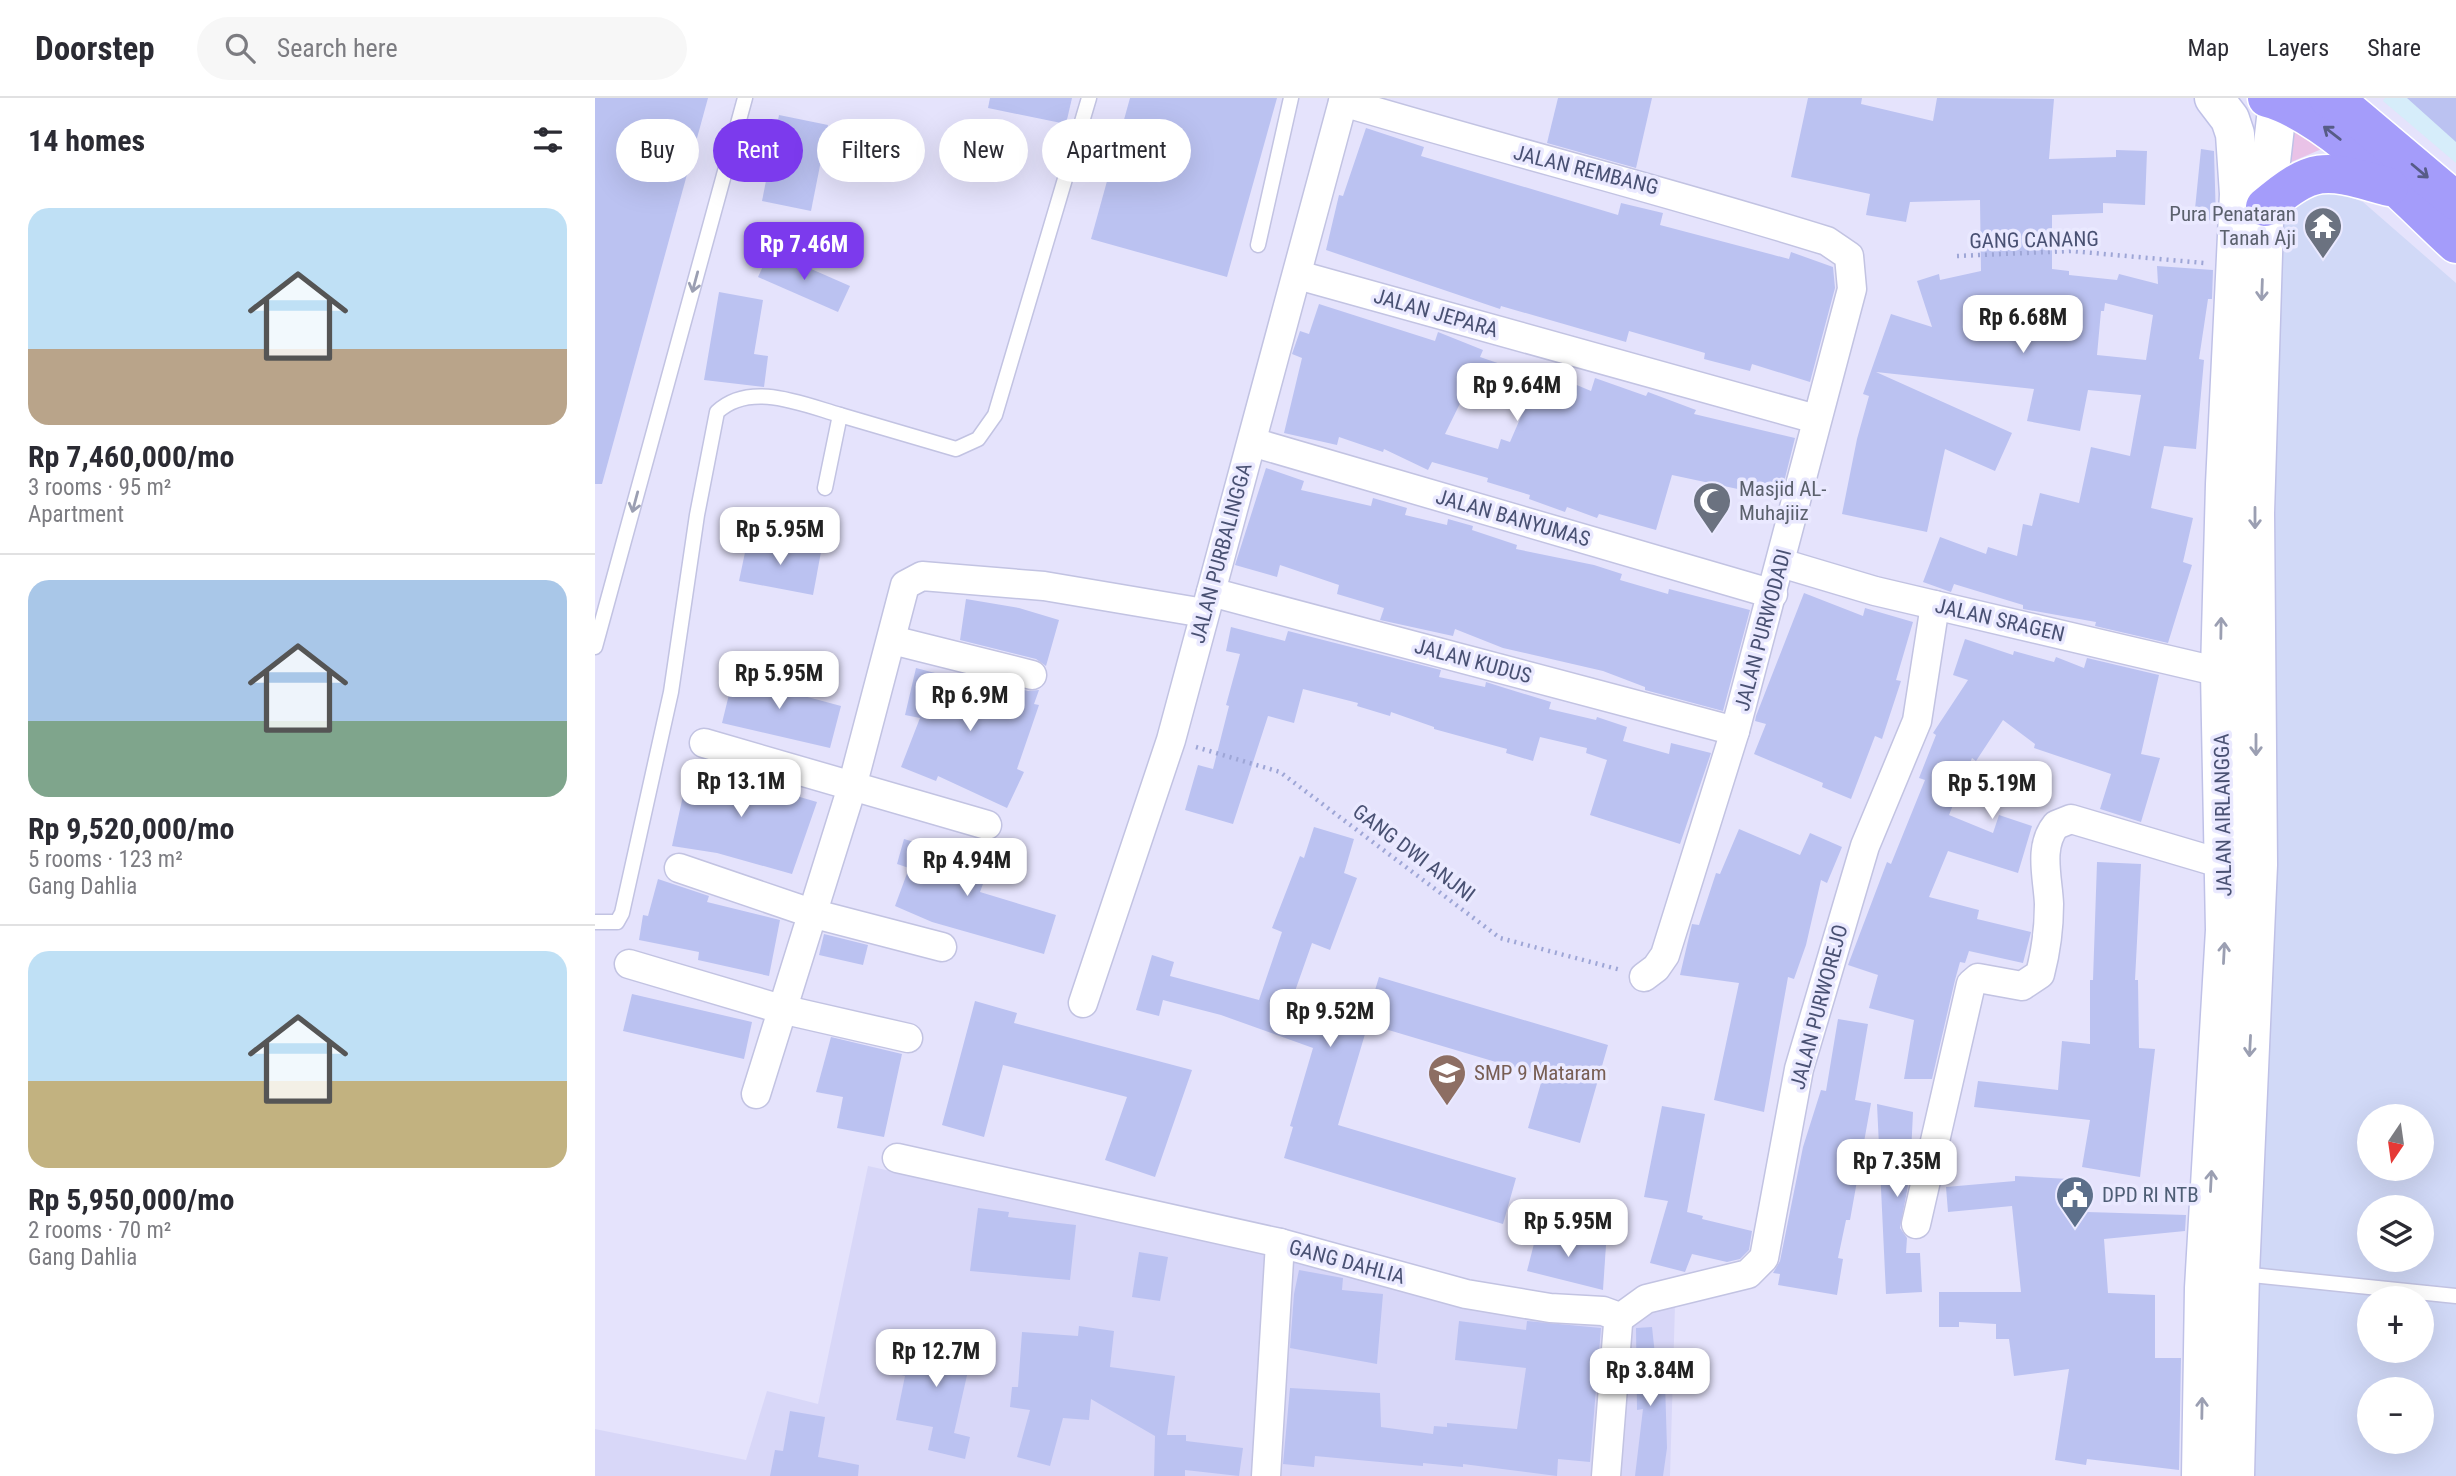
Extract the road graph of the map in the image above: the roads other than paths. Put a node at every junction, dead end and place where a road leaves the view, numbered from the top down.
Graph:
1 (745, 98) edge
2 (1089, 98) edge
3 (1291, 98) edge
4 (2214, 98) edge
5 (2329, 98) edge
6 (2268, 99) edge
7 (1344, 100) edge
8 (2394, 188) junction
9 (2456, 201) edge
10 (2256, 207) junction
11 (1827, 241) joint
12 (2456, 244) edge
13 (1258, 245) dead end
14 (1298, 275) junction
15 (840, 415) junction
16 (1816, 419) junction
17 (1252, 442) junction
18 (825, 488) dead end
19 (1781, 563) junction
20 (1773, 594) junction
21 (1207, 602) junction
22 (1935, 605) junction
23 (892, 640) junction
24 (595, 647) edge
25 (2220, 672) junction
26 (1032, 676) dead end
27 (1735, 731) junction
28 (704, 743) dead end
29 (852, 787) junction
30 (987, 825) dead end
31 (2241, 865) junction
32 (680, 868) dead end
33 (811, 913) junction
34 (595, 922) edge
35 (942, 947) dead end
36 (629, 964) dead end
37 (1644, 977) road end
38 (1083, 1003) dead end
39 (781, 1009) junction
40 (908, 1038) dead end
41 (756, 1094) dead end
42 (897, 1158) dead end
43 (1916, 1224) dead end
44 (1280, 1243) junction
45 (2239, 1274) junction
46 (2456, 1296) edge
47 (1610, 1316) junction
48 (1266, 1476) edge
49 (1606, 1476) edge
50 (2201, 1476) edge
51 (2235, 1476) edge

1 -> 24 lane
2 - 15 lane
3 - 13 lane
4 - 10 main road, JALAN AIRLANGGA
5 -> 9 main road
8 -> 6 main road
6 - 10 main road
7 - 11 street, JALAN REMBANG
7 - 14 street, JALAN PURBALINGGA
8 - 10 main road
8 - 12 main road
25 -> 10 main road, JALAN AIRLANGGA
10 -> 31 main road, JALAN AIRLANGGA
11 - 16 street, JALAN PURWODADI
14 - 16 street, JALAN JEPARA
14 - 17 street, JALAN PURBALINGGA
15 - 18 lane
15 - 34 lane
16 - 19 street, JALAN PURWODADI
17 - 20 street, JALAN BANYUMAS
17 - 21 street, JALAN PURBALINGGA
19 - 20 street, JALAN PURWODADI
19 - 22 street, JALAN SRAGEN
20 - 27 street, JALAN PURWODADI
21 - 23 street, JALAN KUDUS
21 - 27 street, JALAN KUDUS
21 - 38 street, JALAN PURBALINGGA
22 - 25 street, JALAN SRAGEN
22 - 47 street, JALAN PURWOREJO
23 - 26 street
23 - 29 street, JALAN KUDUS
25 - 31 main road, JALAN AIRLANGGA
27 - 37 street, JALAN PURWODADI
28 - 29 street
29 - 30 street
29 - 33 street, JALAN KUDUS
31 - 43 street
31 -> 45 main road, JALAN AIRLANGGA
50 -> 31 main road, JALAN AIRLANGGA
32 - 33 street
33 - 35 street
33 - 39 street, JALAN KUDUS
36 - 39 street
39 - 40 street
39 - 41 street, JALAN KUDUS
42 - 44 street
44 - 47 street, GANG DAHLIA
44 - 48 street, GANG DAHLIA
45 - 46 lane
45 - 51 main road, JALAN AIRLANGGA
47 - 49 street

